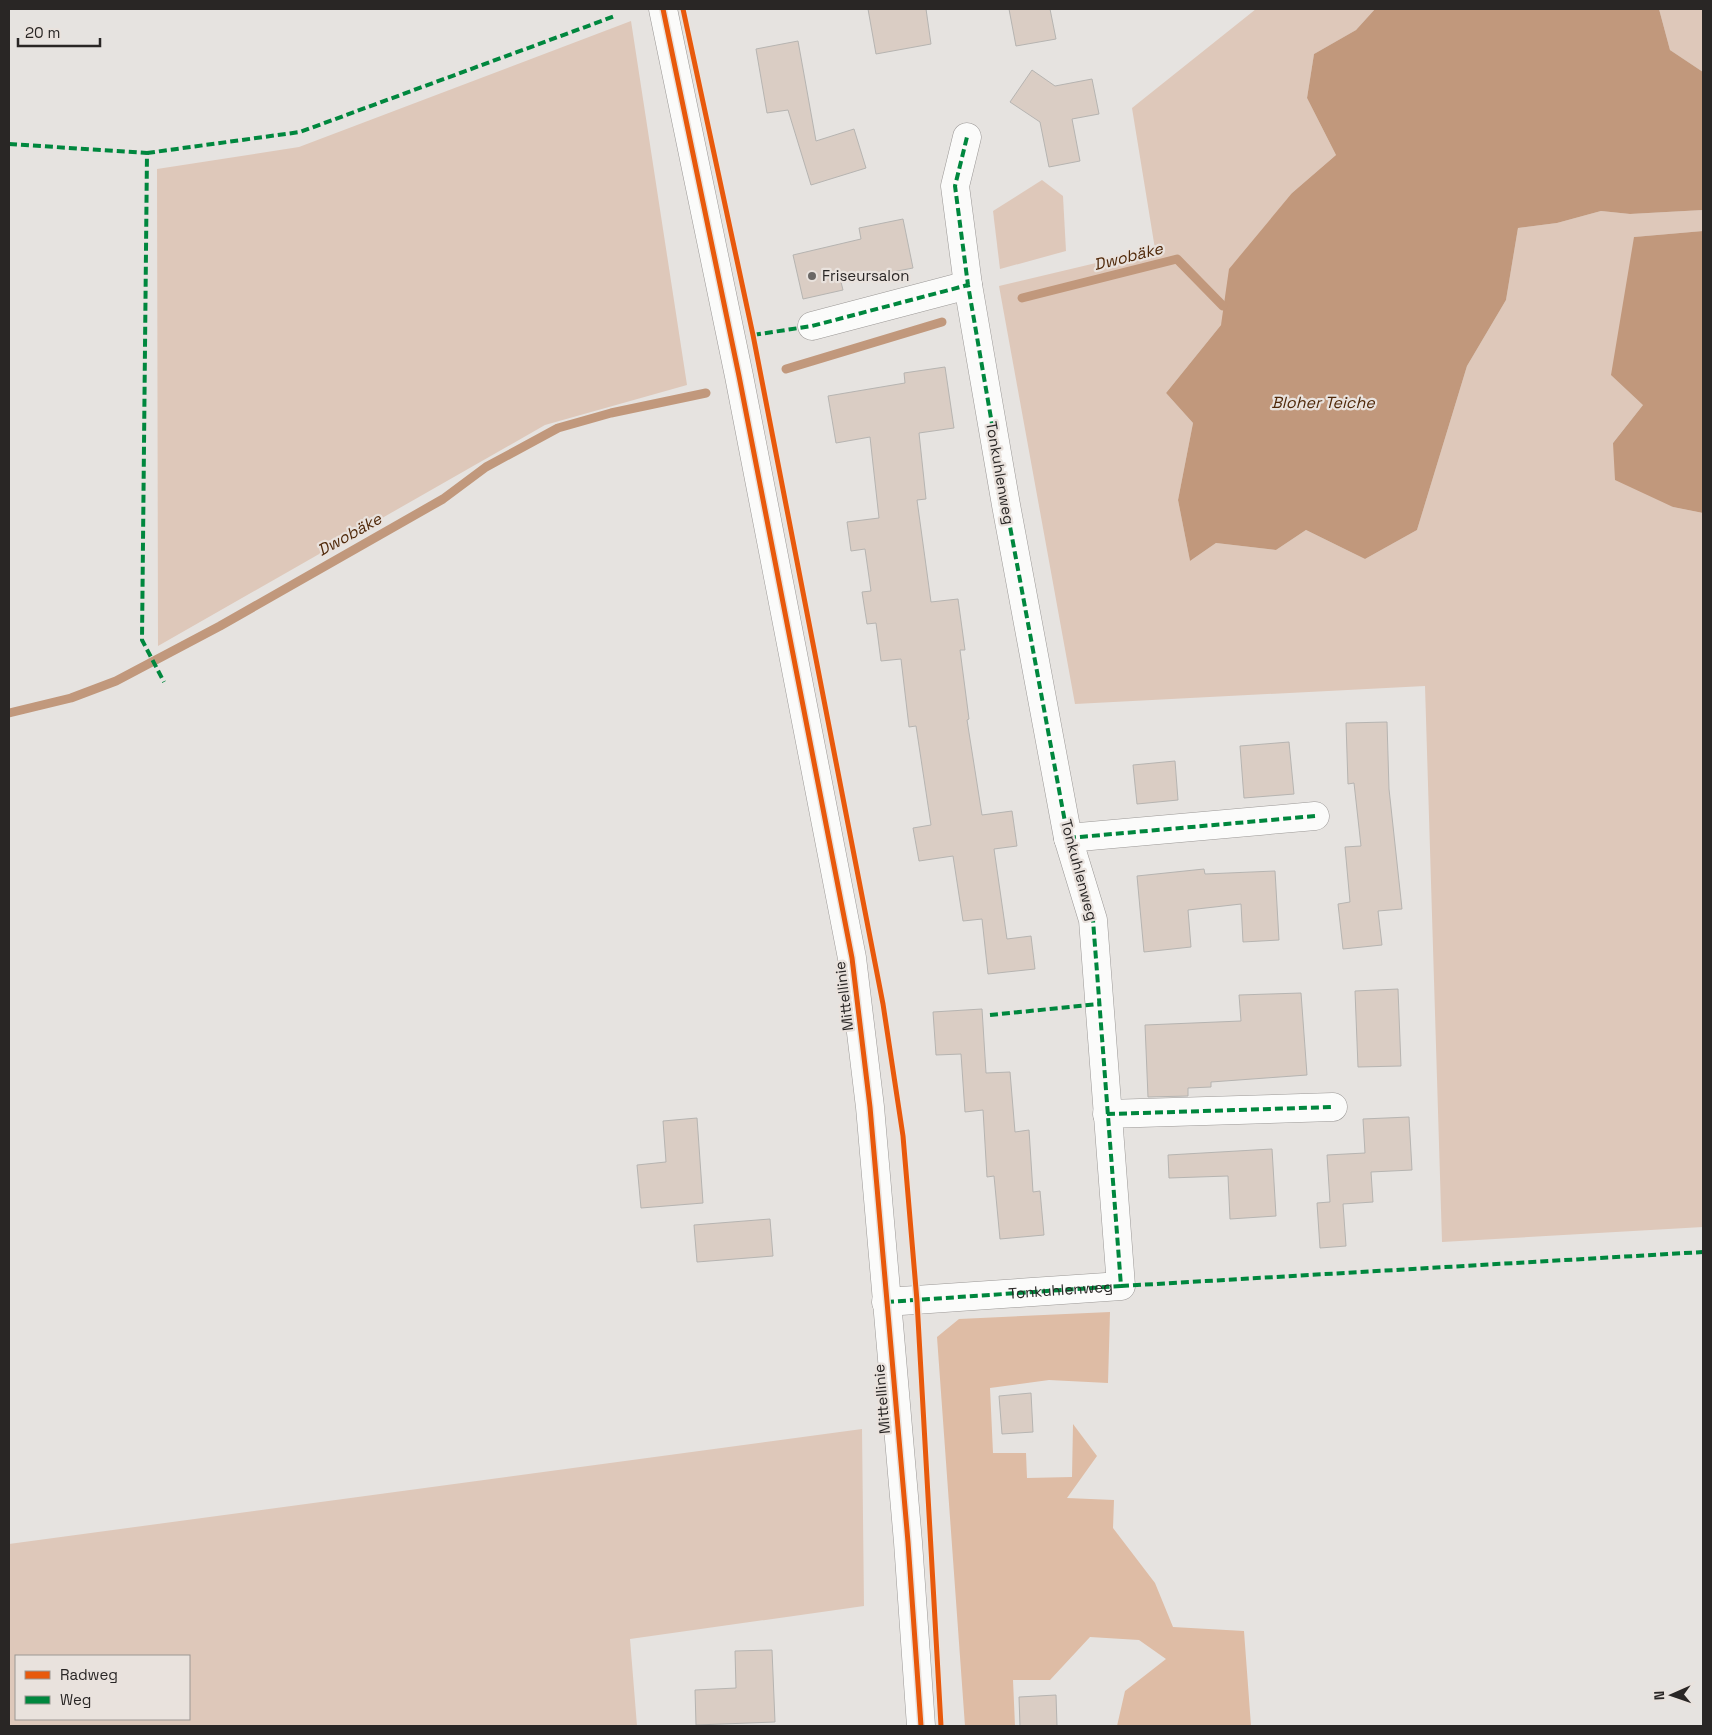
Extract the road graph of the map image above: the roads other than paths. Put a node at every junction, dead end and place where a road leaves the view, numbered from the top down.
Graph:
1 (663, 9) edge
2 (967, 138) dead end
3 (968, 285) junction
4 (812, 326) dead end
5 (1315, 816) dead end
6 (1068, 838) junction
7 (1333, 1107) dead end
8 (1107, 1114) junction
9 (886, 1302) junction
10 (921, 1726) edge

1 - 9 street, Mittellinie
2 - 3 street, Tonkuhlenweg
3 - 4 street
3 - 6 street, Tonkuhlenweg
5 - 6 street
6 - 8 street, Tonkuhlenweg
7 - 8 street
8 - 9 street, Tonkuhlenweg
9 - 10 street, Mittellinie

